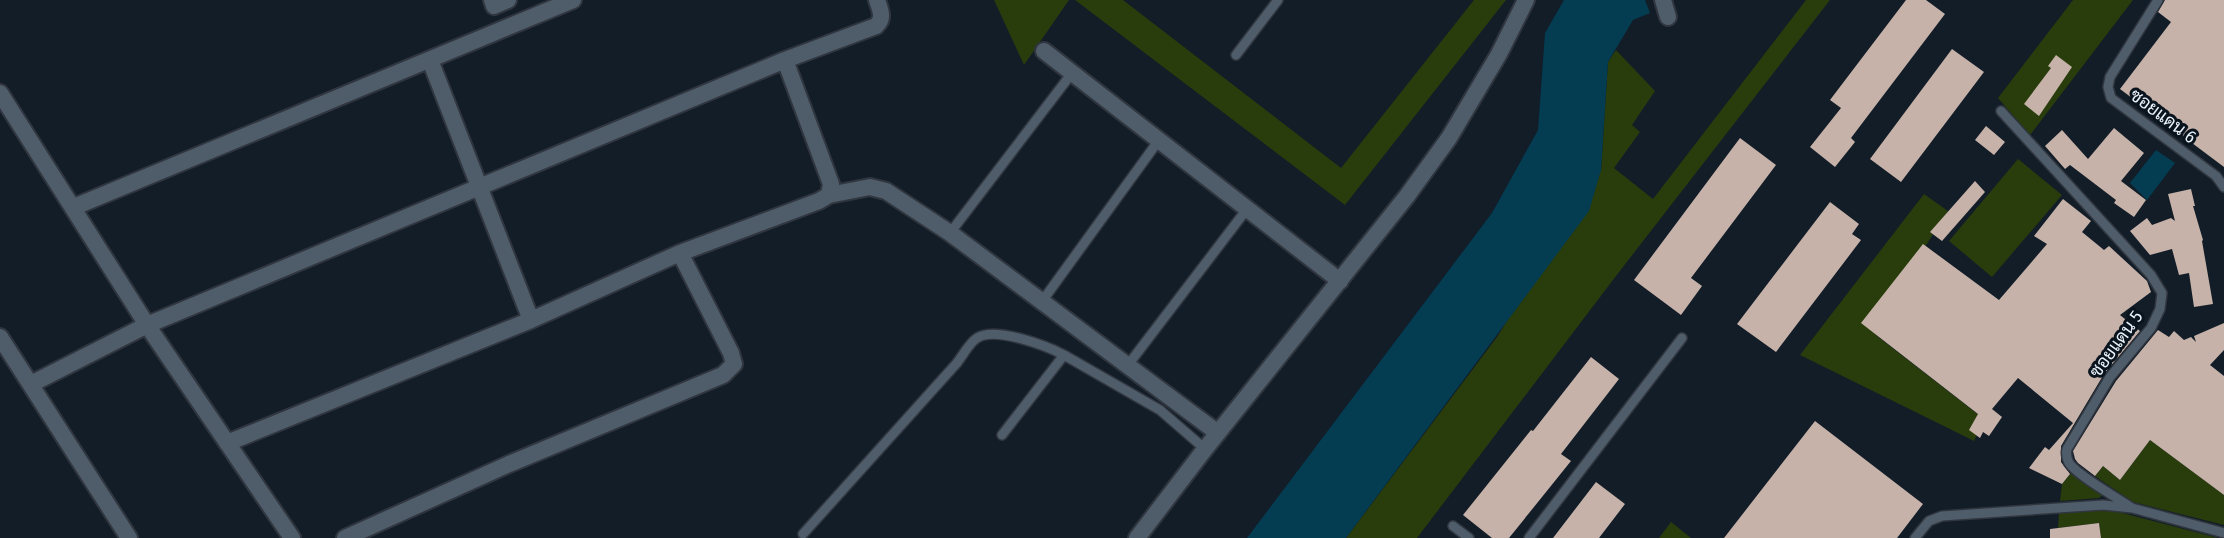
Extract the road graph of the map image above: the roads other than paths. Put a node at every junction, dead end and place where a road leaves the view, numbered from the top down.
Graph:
1 (492, 0) edge
2 (508, 0) edge
3 (573, 0) edge
4 (877, 0) edge
5 (1278, 0) edge
6 (1526, 0) edge
7 (1663, 0) edge
8 (2158, 0) edge
9 (1668, 16) dead end
10 (1044, 51) dead end
11 (1236, 55) dead end
12 (430, 60) junction
13 (785, 60) junction
14 (1072, 73) junction
15 (0, 93) edge
16 (2001, 111) dead end
17 (1159, 140) junction
18 (2224, 187) edge
19 (480, 188) junction
20 (829, 195) junction
21 (74, 207) junction
22 (1246, 209) junction
23 (950, 233) junction
24 (680, 253) junction
25 (1340, 281) junction
26 (1042, 300) junction
27 (531, 320) junction
28 (147, 325) junction
29 (0, 337) edge
30 (1682, 338) dead end
31 (1064, 355) junction
32 (1128, 365) junction
33 (31, 384) junction
34 (1218, 432) junction
35 (1002, 435) dead end
36 (227, 443) junction
37 (1205, 449) junction
38 (2132, 508) junction
39 (1453, 526) dead end
40 (2224, 533) edge
41 (803, 534) dead end
42 (129, 538) edge
43 (292, 538) edge
44 (345, 538) edge
45 (1137, 538) edge
46 (1469, 538) edge
47 (1529, 538) edge
48 (1915, 538) edge

1 - 2 street
3 - 12 street
4 - 13 street
5 - 11 lane
6 - 25 street
7 - 9 street
8 - 18 lane, ซอยแดน 6
10 - 14 street
12 - 19 street
12 - 21 street
13 - 19 street
13 - 20 street
14 - 17 street
14 - 23 lane
15 - 21 street
16 - 38 lane, ซอยแดน 5
17 - 22 street
17 - 26 lane
19 - 27 street
19 - 28 street
20 - 23 street
20 - 24 street
21 - 28 street
22 - 25 street
22 - 32 lane
23 - 26 street
24 - 27 street
24 - 44 street
25 - 34 street
26 - 32 street
27 - 36 street
28 - 33 street
28 - 36 street
29 - 33 street
30 - 47 lane
31 - 35 lane
31 - 37 lane
31 - 41 lane
32 - 34 street
33 - 42 street
34 - 37 street
36 - 43 street
37 - 45 street
38 - 40 lane
38 - 48 lane
39 - 46 lane

